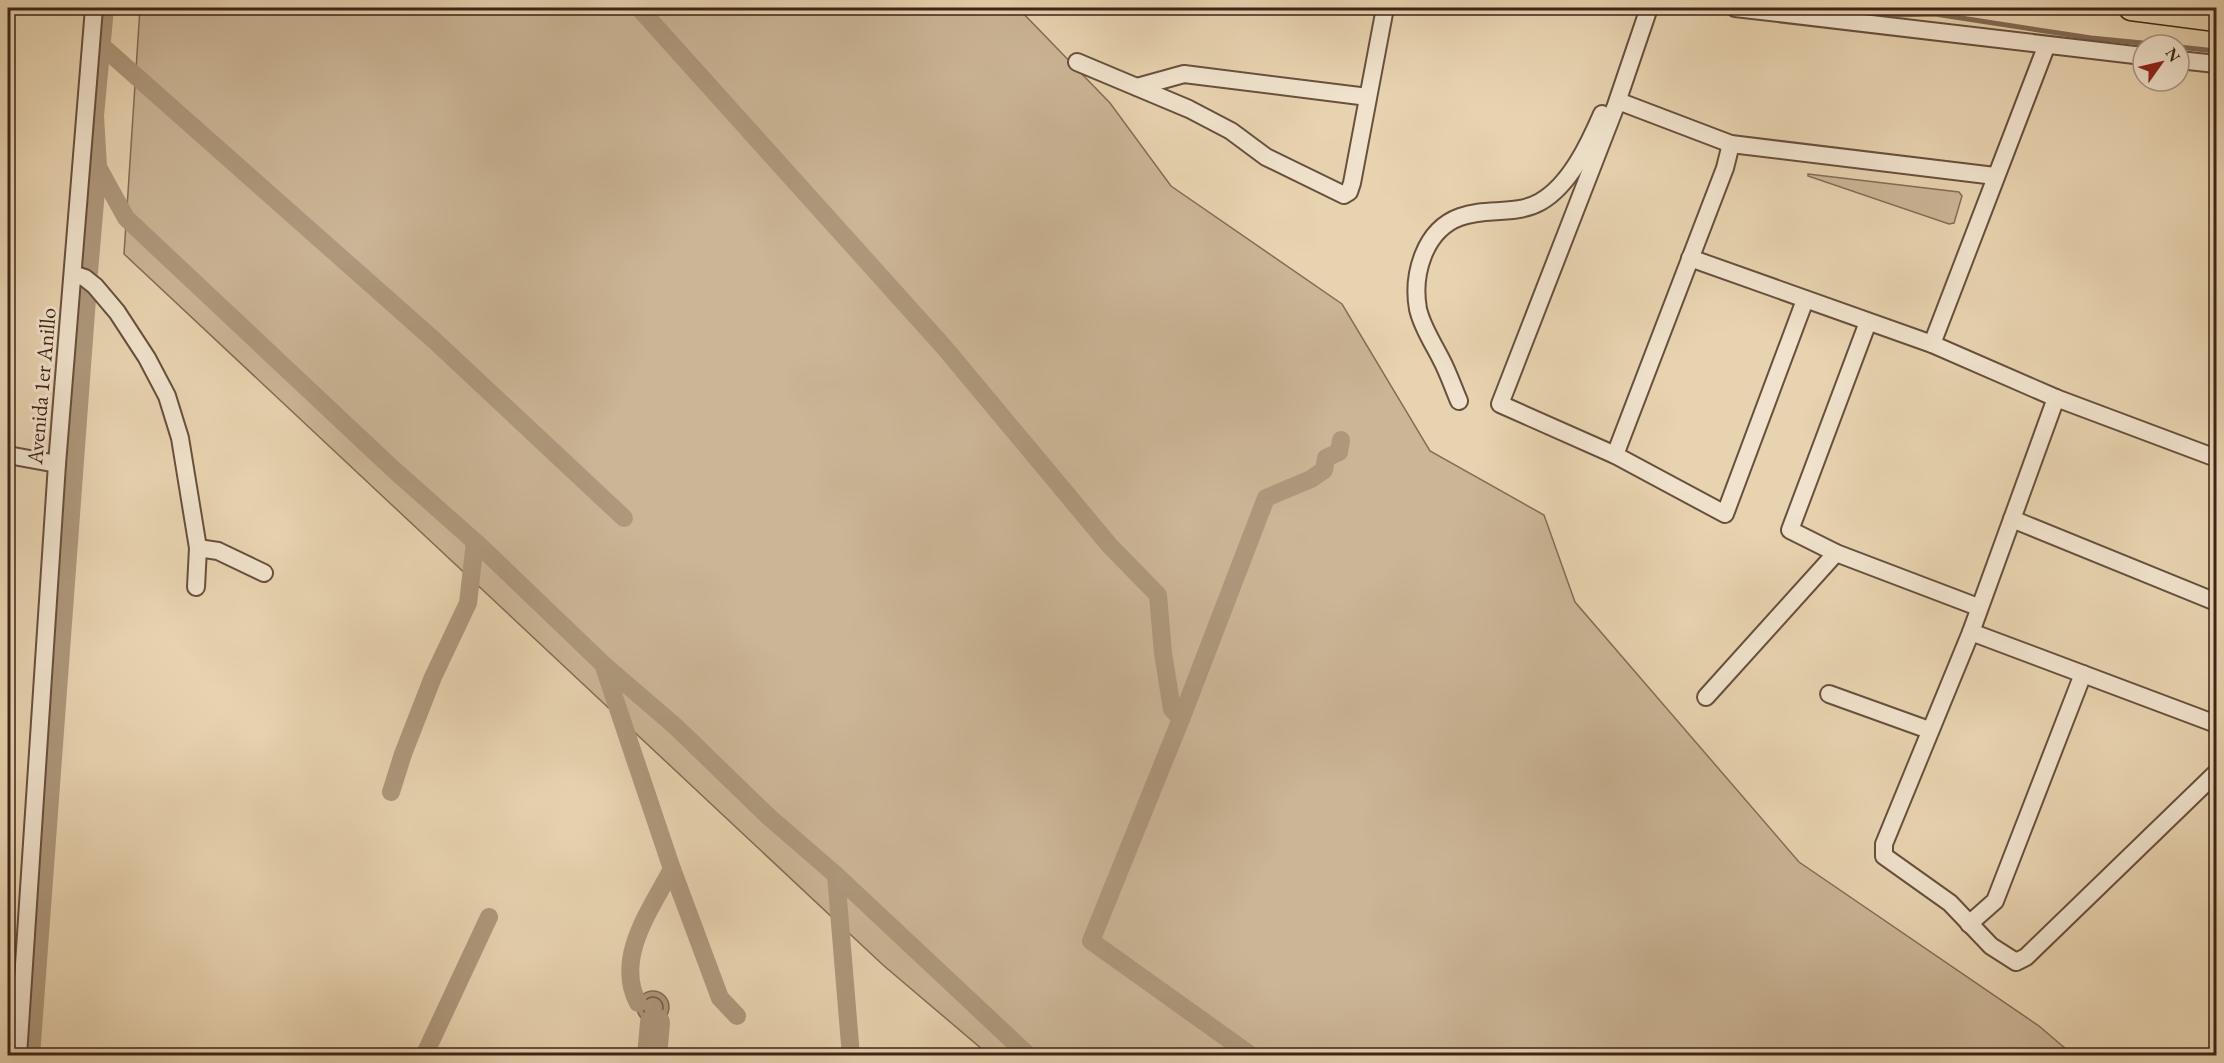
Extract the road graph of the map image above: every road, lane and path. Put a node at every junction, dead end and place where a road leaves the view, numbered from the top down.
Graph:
1 (94, 8) edge
2 (1385, 8) edge
3 (1649, 8) edge
4 (1735, 8) edge
5 (2131, 8) edge
6 (2217, 19) edge
7 (2046, 47) junction
8 (2131, 55) edge
9 (2191, 61) edge
10 (1077, 62) dead end
11 (2217, 64) edge
12 (1137, 87) junction
13 (1368, 97) junction
14 (1616, 105) junction
15 (1731, 144) junction
16 (1995, 176) junction
17 (1690, 258) junction
18 (73, 274) junction
19 (1805, 300) junction
20 (1868, 322) junction
21 (1932, 344) junction
22 (2056, 398) junction
23 (1459, 401) dead end
24 (8, 455) edge
25 (1615, 455) junction
26 (2217, 458) edge
27 (57, 464) junction
28 (2012, 519) junction
29 (198, 548) junction
30 (1836, 553) junction
31 (264, 573) dead end
32 (196, 587) dead end
33 (2217, 602) edge
34 (1978, 607) junction
35 (1971, 632) junction
36 (2083, 674) junction
37 (1829, 694) dead end
38 (1706, 698) dead end
39 (2217, 724) edge
40 (1929, 730) junction
41 (2217, 773) edge
42 (1970, 924) junction
43 (18, 1056) edge

1 - 18 street, Avenida 1er Anillo
2 - 13 street
3 - 14 street
4 - 7 street
5 - 6 highway
7 - 8 street
7 - 16 street
9 - 11 street
10 - 12 street
12 - 13 street
12 - 13 street
14 - 15 street
14 - 23 street
14 - 25 street
15 - 16 street
15 - 17 street
16 - 21 street
17 - 19 street
17 - 25 street
18 - 27 street, Avenida 1er Anillo
18 - 29 street
19 - 20 street
19 - 25 street
20 - 21 street
20 - 30 street
21 - 22 street
22 - 26 street
22 - 28 street
24 - 27 street
27 - 43 street, Avenida 1er Anillo
28 - 33 street
28 - 34 street
29 - 31 street
29 - 32 street
30 - 34 street
30 - 38 street
34 - 35 street
35 - 36 street
35 - 40 street
36 - 39 street
36 - 42 street
37 - 40 street
40 - 42 street
41 - 42 street

